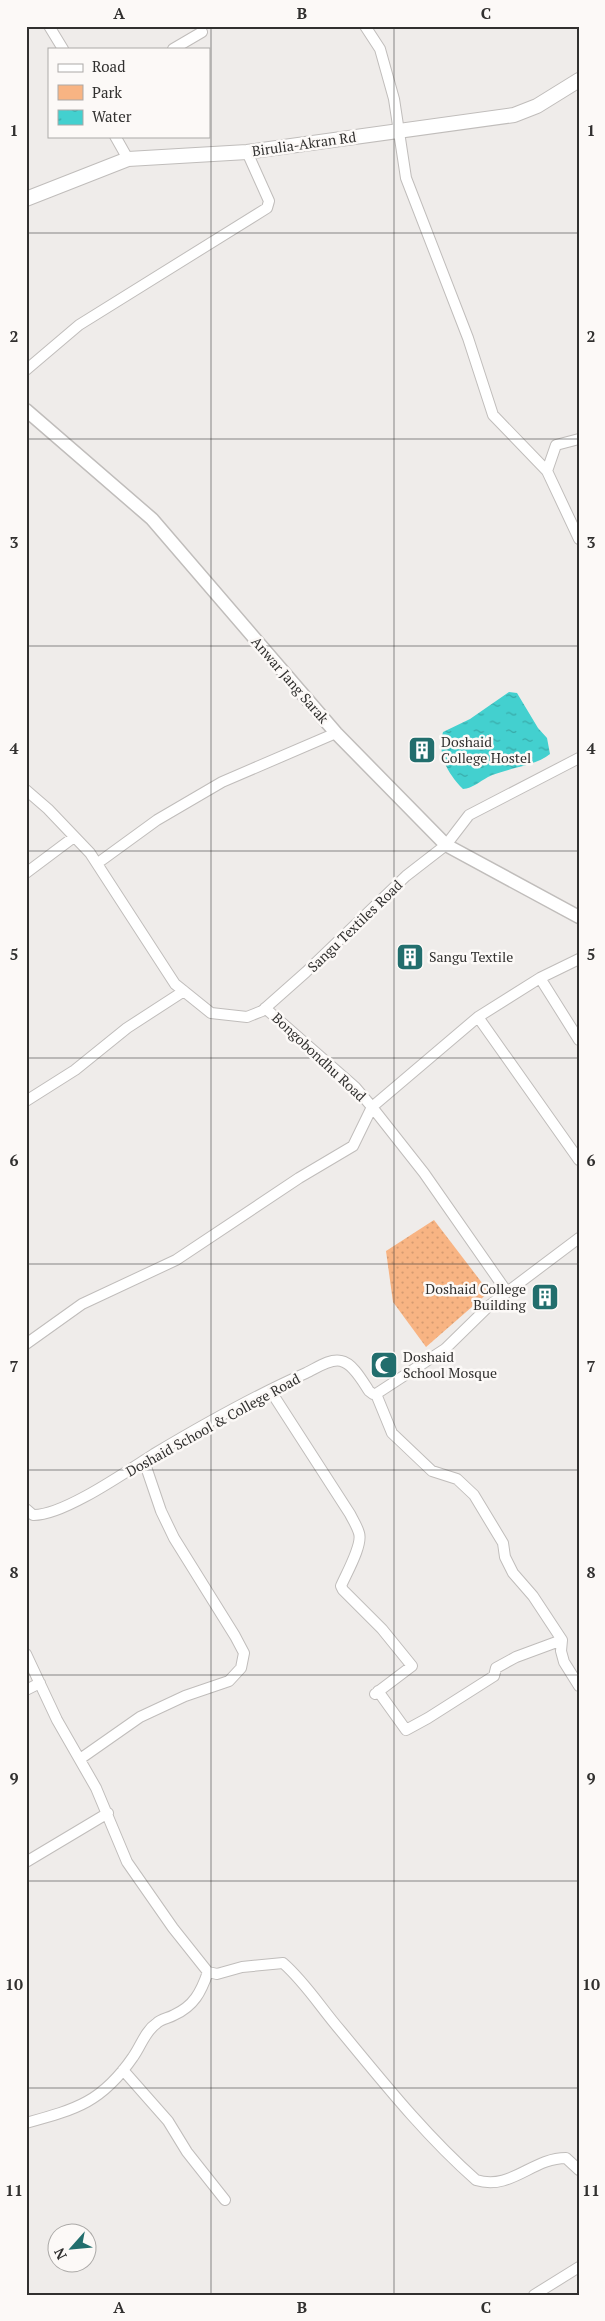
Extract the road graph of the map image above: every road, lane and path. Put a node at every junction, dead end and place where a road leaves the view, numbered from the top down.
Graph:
1 (49, 26) edge
2 (365, 26) edge
3 (202, 32) dead end
4 (62, 48) edge
5 (175, 48) edge
6 (579, 80) edge
7 (398, 131) junction
8 (117, 138) edge
9 (247, 152) junction
10 (128, 159) junction
11 (26, 199) edge
12 (26, 370) edge
13 (26, 410) edge
14 (579, 439) edge
15 (547, 471) junction
16 (579, 539) edge
17 (336, 733) junction
18 (579, 758) edge
19 (26, 790) edge
20 (74, 837) junction
21 (446, 845) junction
22 (102, 860) dead end
23 (26, 873) edge
24 (579, 916) edge
25 (579, 959) edge
26 (540, 978) junction
27 (184, 990) junction
28 (265, 1008) junction
29 (478, 1017) junction
30 (579, 1040) edge
31 (26, 1101) edge
32 (372, 1107) junction
33 (579, 1160) edge
34 (579, 1238) edge
35 (507, 1292) junction
36 (26, 1344) edge
37 (270, 1390) junction
38 (376, 1394) junction
39 (144, 1461) junction
40 (27, 1510) edge
41 (562, 1640) junction
42 (26, 1654) edge
43 (40, 1683) junction
44 (579, 1686) edge
45 (26, 1690) edge
46 (80, 1760) junction
47 (108, 1813) junction
48 (26, 1862) edge
49 (208, 1972) junction
50 (124, 2070) junction
51 (26, 2123) edge
52 (579, 2170) edge
53 (225, 2200) dead end
54 (579, 2267) edge
55 (534, 2295) edge

1 - 4 street
2 - 7 street
3 - 5 street
6 - 7 highway, Birulia-Akran Rd
7 - 9 highway, Birulia-Akran Rd
7 - 15 street
8 - 10 street
9 - 10 highway, Birulia-Akran Rd
9 - 12 street
10 - 11 highway, Birulia-Akran Rd
13 - 17 main road, Anwar Jang Sarak
14 - 15 street
15 - 16 street
17 - 21 main road, Anwar Jang Sarak
17 - 22 street
18 - 21 street, Sangu Textiles Road
19 - 20 street, Bongobondhu Road
20 - 23 street
20 - 27 street, Bongobondhu Road
21 - 24 main road, Anwar Jang Sarak
21 - 28 street, Sangu Textiles Road
25 - 26 street
26 - 29 street
26 - 30 street
27 - 28 street, Bongobondhu Road
27 - 31 street
28 - 32 street, Bongobondhu Road
29 - 32 street
29 - 33 street
32 - 35 street, Bongobondhu Road
32 - 36 street
34 - 35 street
35 - 38 street
37 - 38 street, Doshaid School & College Road
37 - 39 street, Doshaid School & College Road
37 - 41 street
38 - 41 street
39 - 40 street, Doshaid School & College Road
39 - 46 street
41 - 44 street
42 - 43 street
43 - 45 street
43 - 46 street
46 - 47 street
47 - 48 street
47 - 49 street
49 - 50 street
49 - 52 street
50 - 51 street
50 - 53 street
54 - 55 street

